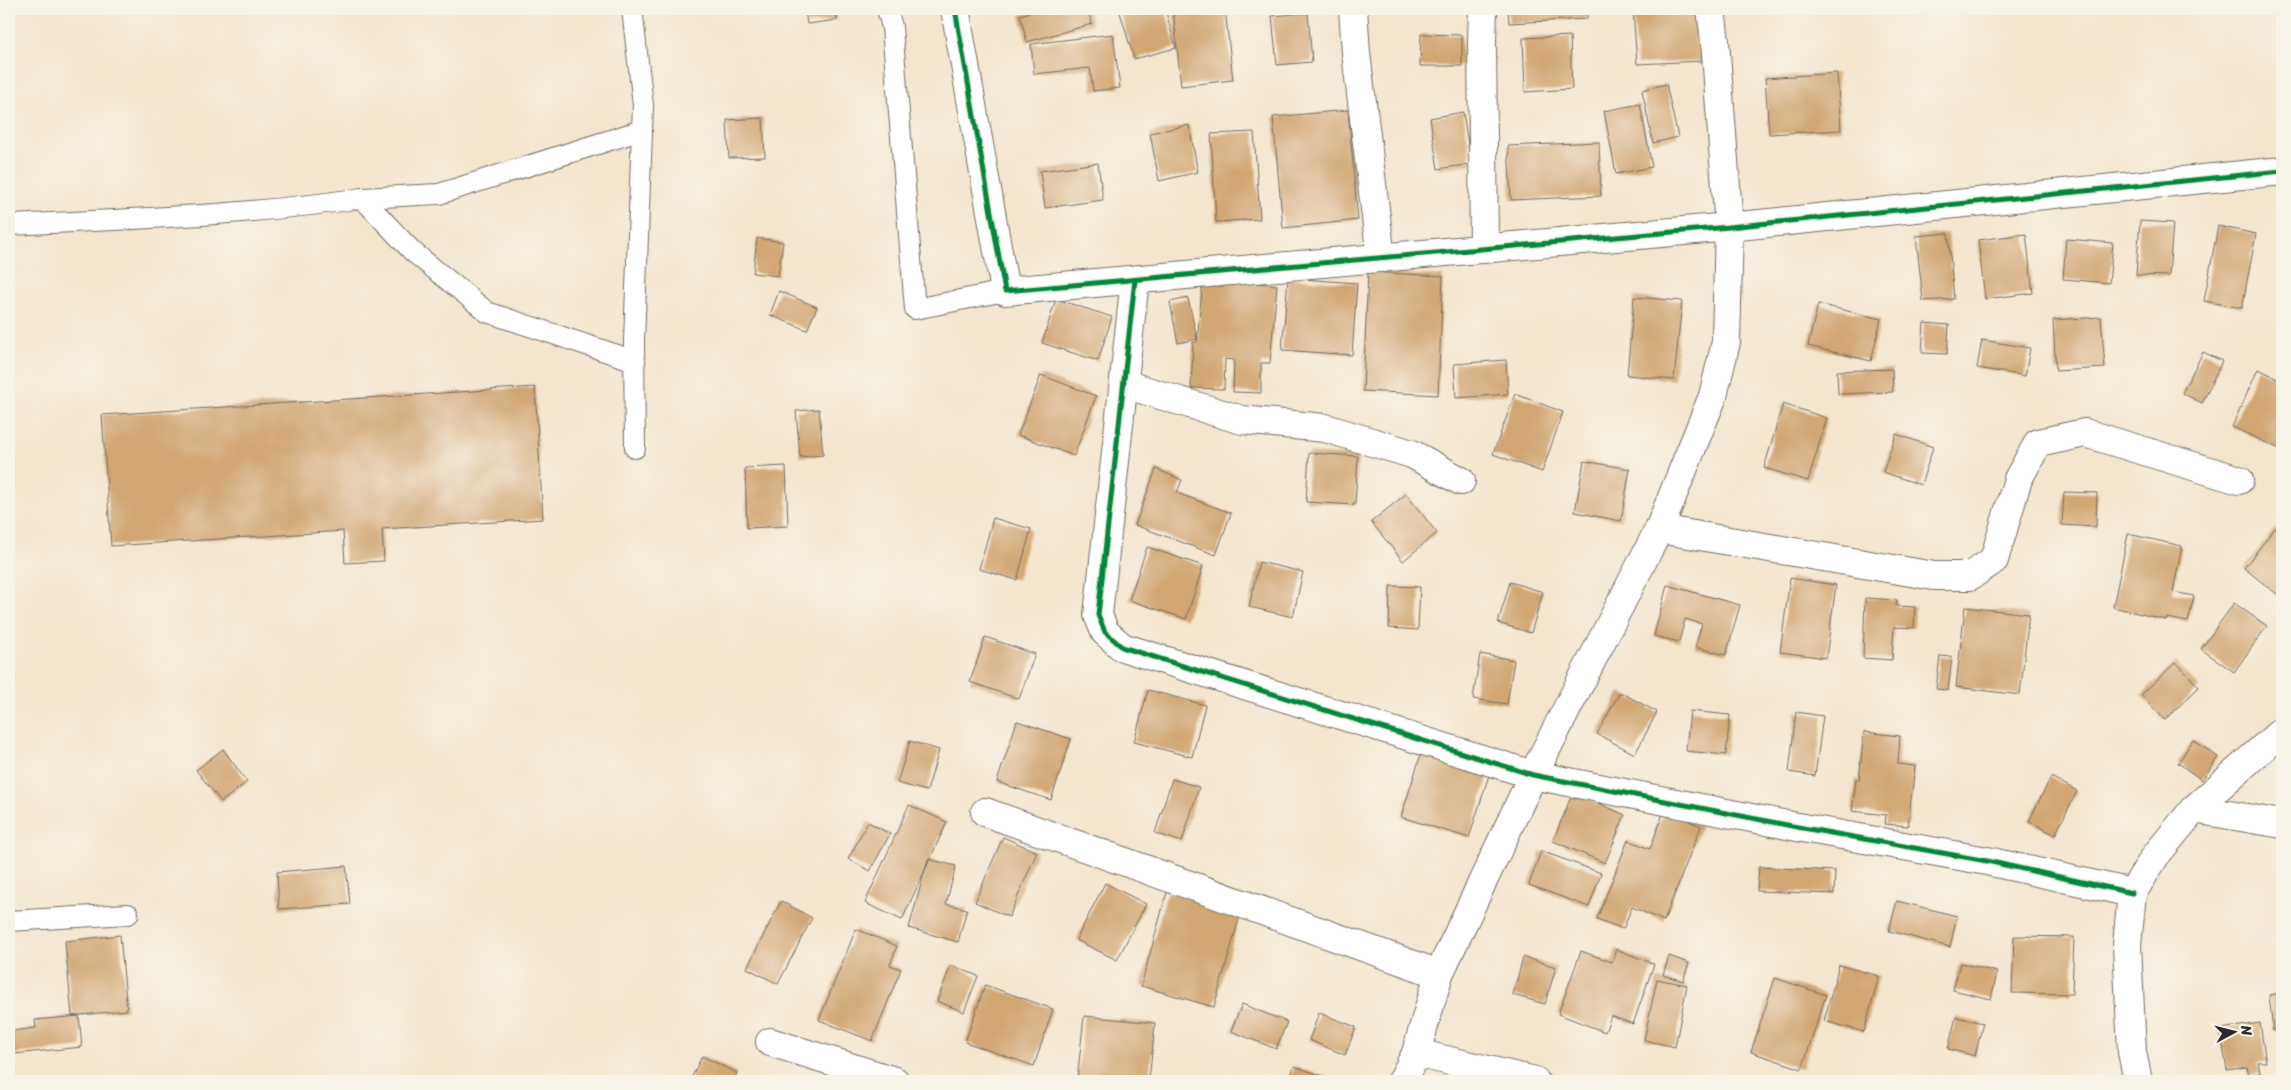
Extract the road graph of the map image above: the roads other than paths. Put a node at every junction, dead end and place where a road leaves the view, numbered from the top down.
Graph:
1 (632, 9) edge
2 (887, 9) edge
3 (955, 9) edge
4 (1354, 9) edge
5 (1484, 9) edge
6 (1711, 9) edge
7 (642, 130) junction
8 (2282, 171) edge
9 (362, 198) junction
10 (9, 225) edge
11 (1729, 227) junction
12 (1484, 249) junction
13 (1381, 258) junction
14 (1135, 280) junction
15 (1005, 291) junction
16 (635, 361) junction
17 (1124, 384) junction
18 (635, 448) dead end
19 (2238, 480) dead end
20 (1461, 481) dead end
21 (1659, 529) junction
22 (2282, 731) edge
23 (1533, 775) junction
24 (2194, 809) junction
25 (985, 812) dead end
26 (2282, 824) edge
27 (2132, 893) junction
28 (128, 914) dead end
29 (9, 921) edge
30 (1439, 974) junction
31 (770, 1042) dead end
32 (1416, 1053) junction
33 (895, 1081) edge
34 (1402, 1081) edge
35 (1535, 1081) edge
36 (2138, 1081) edge

1 - 7 lane
2 - 15 lane
3 - 15 street
4 - 13 street
5 - 12 street
6 - 11 street
7 - 9 lane
7 - 16 lane
8 - 11 street
9 - 10 lane
9 - 16 lane
11 - 12 street
11 - 21 street
12 - 13 street
13 - 14 street
14 - 15 street
14 - 17 street
16 - 18 lane
17 - 20 street
17 - 23 street
19 - 21 street
21 - 23 street
22 - 24 street
23 - 27 street
23 - 30 street
24 - 26 street
24 - 27 street
25 - 30 street
27 - 36 street
28 - 29 lane
30 - 32 street
31 - 33 street
32 - 34 street
32 - 35 street

